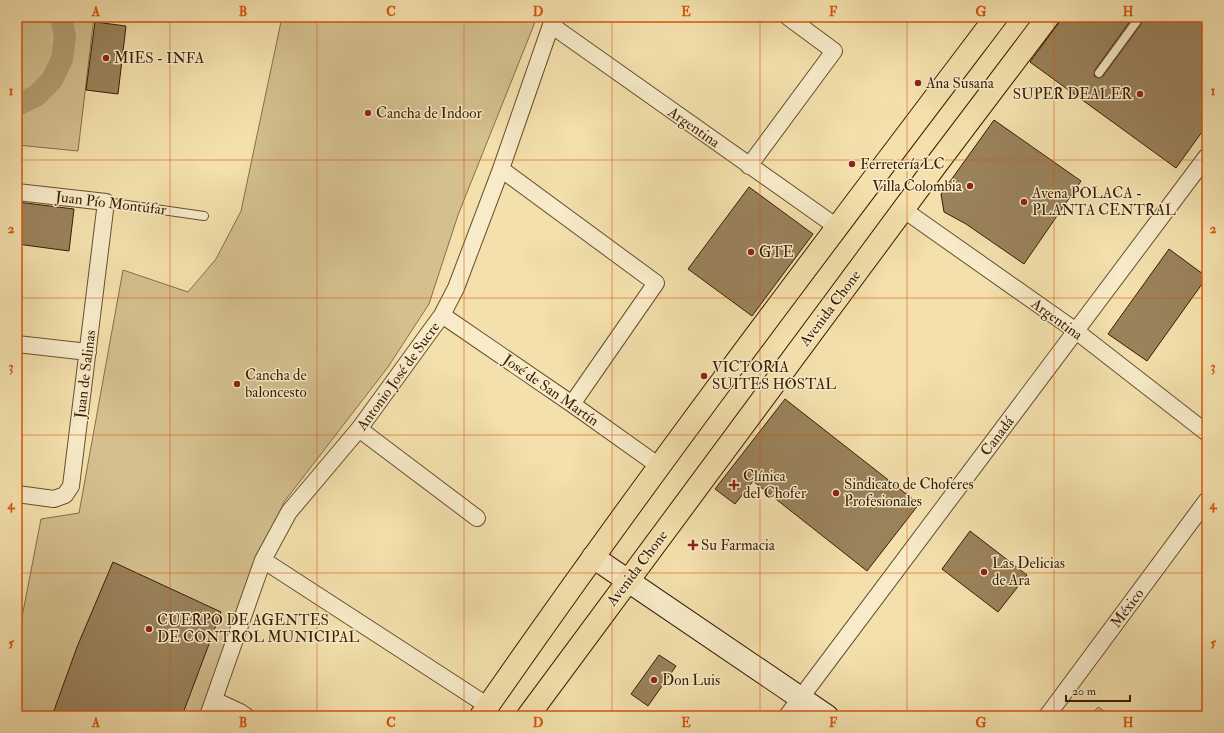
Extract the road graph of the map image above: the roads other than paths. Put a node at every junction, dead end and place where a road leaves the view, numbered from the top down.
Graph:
1 (788, 17) edge
2 (996, 17) edge
3 (1048, 17) edge
4 (1140, 17) edge
5 (554, 21) edge
6 (1099, 73) dead end
7 (1207, 156) edge
8 (749, 166) junction
9 (501, 169) junction
10 (17, 192) edge
11 (106, 202) junction
12 (904, 210) junction
13 (204, 216) dead end
14 (837, 227) junction
15 (442, 315) junction
16 (1076, 331) junction
17 (17, 344) edge
18 (88, 352) junction
19 (572, 404) junction
20 (359, 429) junction
21 (1207, 432) edge
22 (659, 466) junction
23 (17, 494) edge
24 (1207, 500) edge
25 (477, 518) dead end
26 (593, 557) junction
27 (263, 560) junction
28 (628, 580) junction
29 (801, 698) junction
30 (214, 700) junction
31 (485, 711) edge
32 (208, 716) edge
33 (246, 716) edge
34 (528, 716) edge
35 (787, 716) edge
36 (827, 716) edge
37 (1047, 716) edge

1 - 8 street
2 - 14 main road
3 - 12 main road, Avenida Chone
4 - 6 lane
5 - 8 street, Argentina
5 - 9 street, Antonio José de Sucre
7 - 16 street, Canadá
8 - 14 street, Argentina
9 - 15 street, Antonio José de Sucre
9 - 19 street
10 - 11 street, Juan Pío Montúfar
11 - 13 lane, Juan Pío Montúfar
11 - 18 street, Juan de Salinas
12 - 16 street, Argentina
12 - 28 main road, Avenida Chone
14 - 22 main road
15 - 19 street, José de San Martín
15 - 20 street, Antonio José de Sucre
16 - 21 street, Argentina
16 - 29 street, Canadá
17 - 18 street
18 - 23 street, Juan de Salinas
19 - 22 street, José de San Martín
20 - 25 street
20 - 27 street, Antonio José de Sucre
22 - 26 main road
24 - 37 street, México
26 - 28 street
26 - 31 main road
27 - 30 street, Antonio José de Sucre
27 - 31 street
28 - 29 street
28 - 34 main road, Avenida Chone
29 - 35 street, Canadá
29 - 36 street
30 - 32 street, Antonio José de Sucre
30 - 33 street

